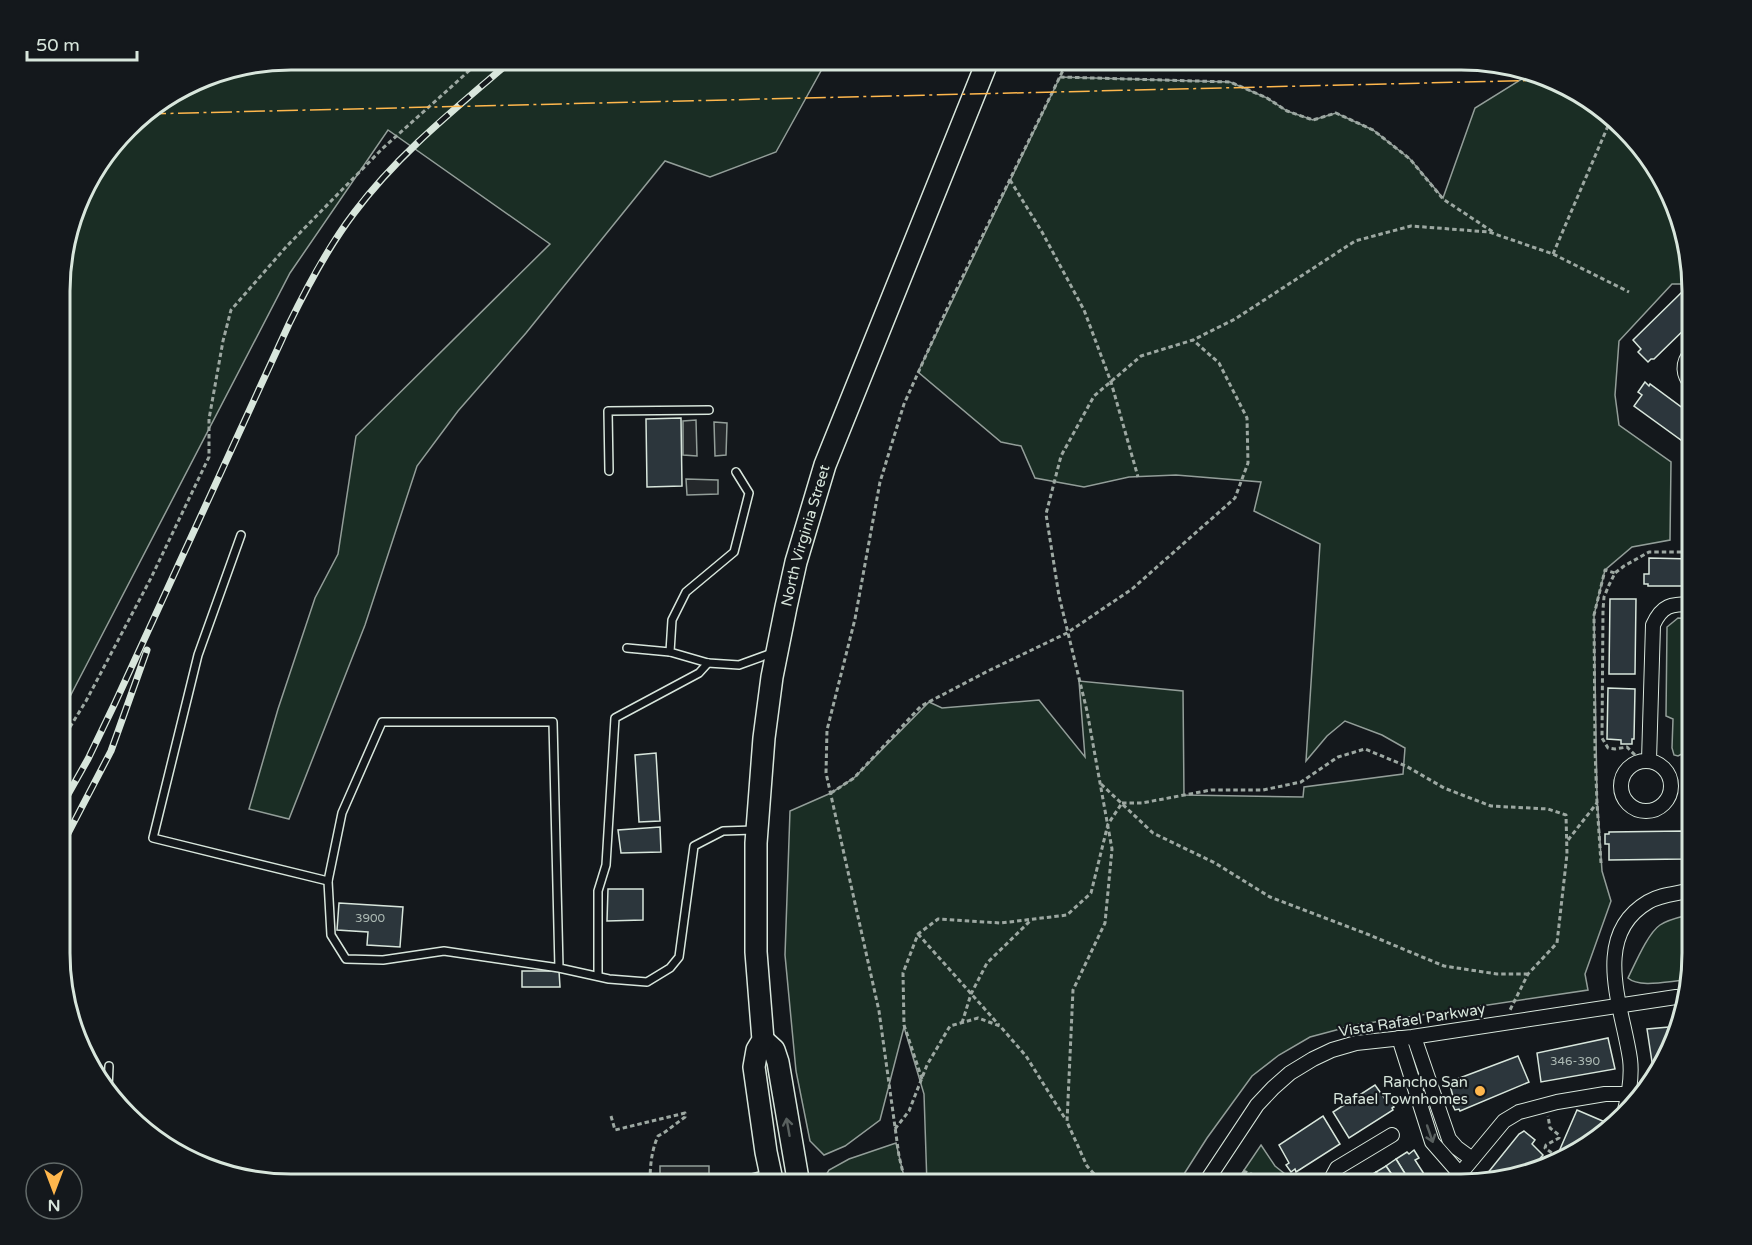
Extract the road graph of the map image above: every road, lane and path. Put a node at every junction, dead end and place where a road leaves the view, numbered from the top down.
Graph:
1 (470, 70) edge
2 (984, 70) edge
3 (1063, 70) edge
4 (1060, 77) junction
5 (1608, 127) edge
6 (1010, 180) junction
7 (1497, 235) junction
8 (1553, 254) junction
9 (1629, 292) dead end
10 (1193, 340) junction
11 (1111, 382) junction
12 (709, 411) dead end
13 (609, 471) dead end
14 (736, 472) dead end
15 (1138, 477) dead end
16 (241, 535) dead end
17 (1682, 552) edge
18 (1615, 573) junction
19 (1682, 604) edge
20 (1067, 633) junction
21 (627, 648) dead end
22 (777, 651) junction
23 (670, 652) junction
24 (708, 663) junction
25 (70, 727) edge
26 (1643, 761) joint
27 (1100, 782) junction
28 (831, 793) junction
29 (1597, 803) junction
30 (1122, 804) junction
31 (1107, 824) junction
32 (756, 830) junction
33 (1567, 842) junction
34 (1601, 863) dead end
35 (328, 881) junction
36 (1682, 892) edge
37 (1032, 919) junction
38 (918, 934) junction
39 (559, 968) junction
40 (1528, 974) junction
41 (598, 976) junction
42 (971, 994) junction
43 (1677, 997) edge
44 (1619, 1005) junction
45 (962, 1023) junction
46 (1503, 1023) junction
47 (1000, 1026) junction
48 (1414, 1037) junction
49 (1399, 1038) junction
50 (763, 1040) junction
51 (109, 1066) dead end
52 (109, 1077) edge
53 (921, 1079) junction
54 (1629, 1095) joint
55 (1548, 1113) dead end
56 (611, 1116) dead end
57 (1067, 1122) junction
58 (895, 1129) junction
59 (1392, 1135) dead end
60 (1553, 1155) edge
61 (1472, 1158) junction
62 (1243, 1171) dead end
63 (650, 1174) edge
64 (771, 1174) edge
65 (797, 1174) edge
66 (903, 1174) edge
67 (1094, 1174) edge
68 (1211, 1174) edge
69 (1251, 1174) edge
70 (1334, 1174) edge
71 (1453, 1174) edge
72 (1460, 1174) edge

1 - 25 path
2 - 22 main road, North Virginia Street
3 - 4 path
4 - 6 path
4 - 7 path
5 - 8 path
6 - 11 path
6 - 28 path
7 - 8 path
7 - 10 path
8 - 9 path
10 - 11 path
10 - 20 path
11 - 15 path
11 - 20 path
12 - 13 lane
14 - 23 lane
16 - 35 lane
17 - 18 path
18 - 26 path
18 - 29 path
19 - 26 street
20 - 27 path
20 - 28 path
21 - 23 lane
22 - 24 lane
22 - 32 main road, North Virginia Street
23 - 24 lane
24 - 41 lane
27 - 30 path
27 - 31 path
28 - 58 path
29 - 33 path
29 - 34 path
30 - 31 path
30 - 33 path
30 - 40 path
31 - 37 path
31 - 57 path
32 - 41 lane
32 - 50 main road, North Virginia Street
33 - 40 path
35 - 39 lane
35 - 39 lane
36 - 44 street
37 - 38 path
37 - 42 path
38 - 42 path
38 - 53 path
39 - 41 lane
40 - 46 path
42 - 45 path
42 - 47 path
43 - 44 street, Vista Rafael Parkway
44 - 46 street, Vista Rafael Parkway
44 - 54 street
45 - 47 path
45 - 53 path
46 - 48 street, Vista Rafael Parkway
47 - 57 path
48 - 49 street, Vista Rafael Parkway
48 - 61 street
49 - 68 street, Vista Rafael Parkway
49 -> 71 street
50 - 64 main road, North Virginia Street
65 -> 50 main road, North Virginia Street
51 - 52 lane
53 - 58 path
54 - 61 street
55 - 60 path
56 - 63 path
57 - 67 path
58 - 66 path
59 - 70 street
61 - 72 street
62 - 69 path

